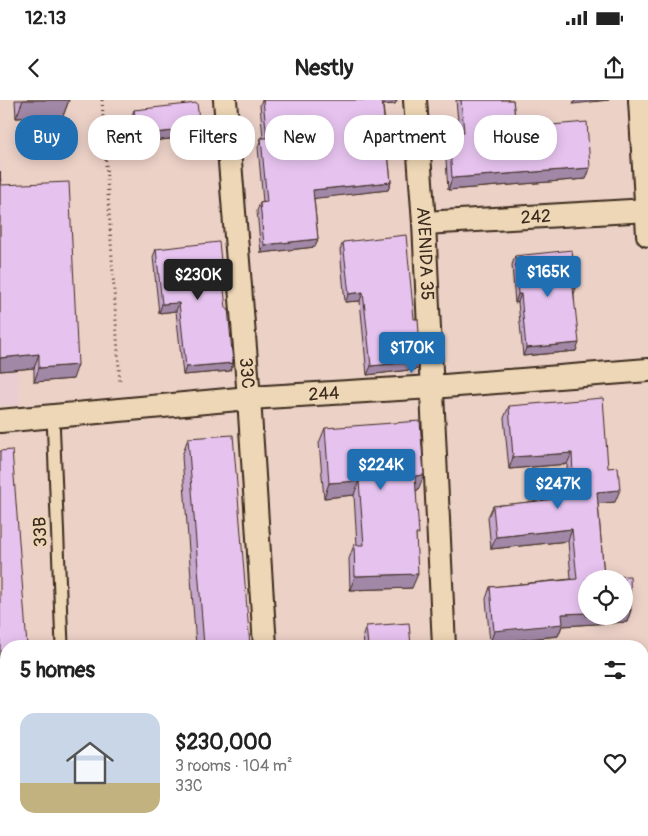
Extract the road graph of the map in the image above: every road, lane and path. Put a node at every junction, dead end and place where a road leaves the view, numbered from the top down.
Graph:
1 (102, 100) edge
2 (225, 100) edge
3 (415, 100) edge
4 (640, 100) edge
5 (648, 210) edge
6 (424, 223) junction
7 (648, 235) edge
8 (648, 370) edge
9 (432, 387) junction
10 (249, 398) junction
11 (122, 410) junction
12 (53, 416) junction
13 (0, 421) edge
14 (62, 640) edge
15 (265, 640) edge
16 (444, 640) edge

1 - 11 path
2 - 10 street, 33C
3 - 6 street, AVENIDA 35
4 - 5 street
5 - 6 street, 242
5 - 7 street
6 - 9 street, AVENIDA 35
8 - 9 street, 244
9 - 10 street, 244
9 - 16 street, AVENIDA 35
10 - 11 street, 244
10 - 15 street, 33C
11 - 12 street, 244
12 - 13 street, 244
12 - 14 lane, 33B

